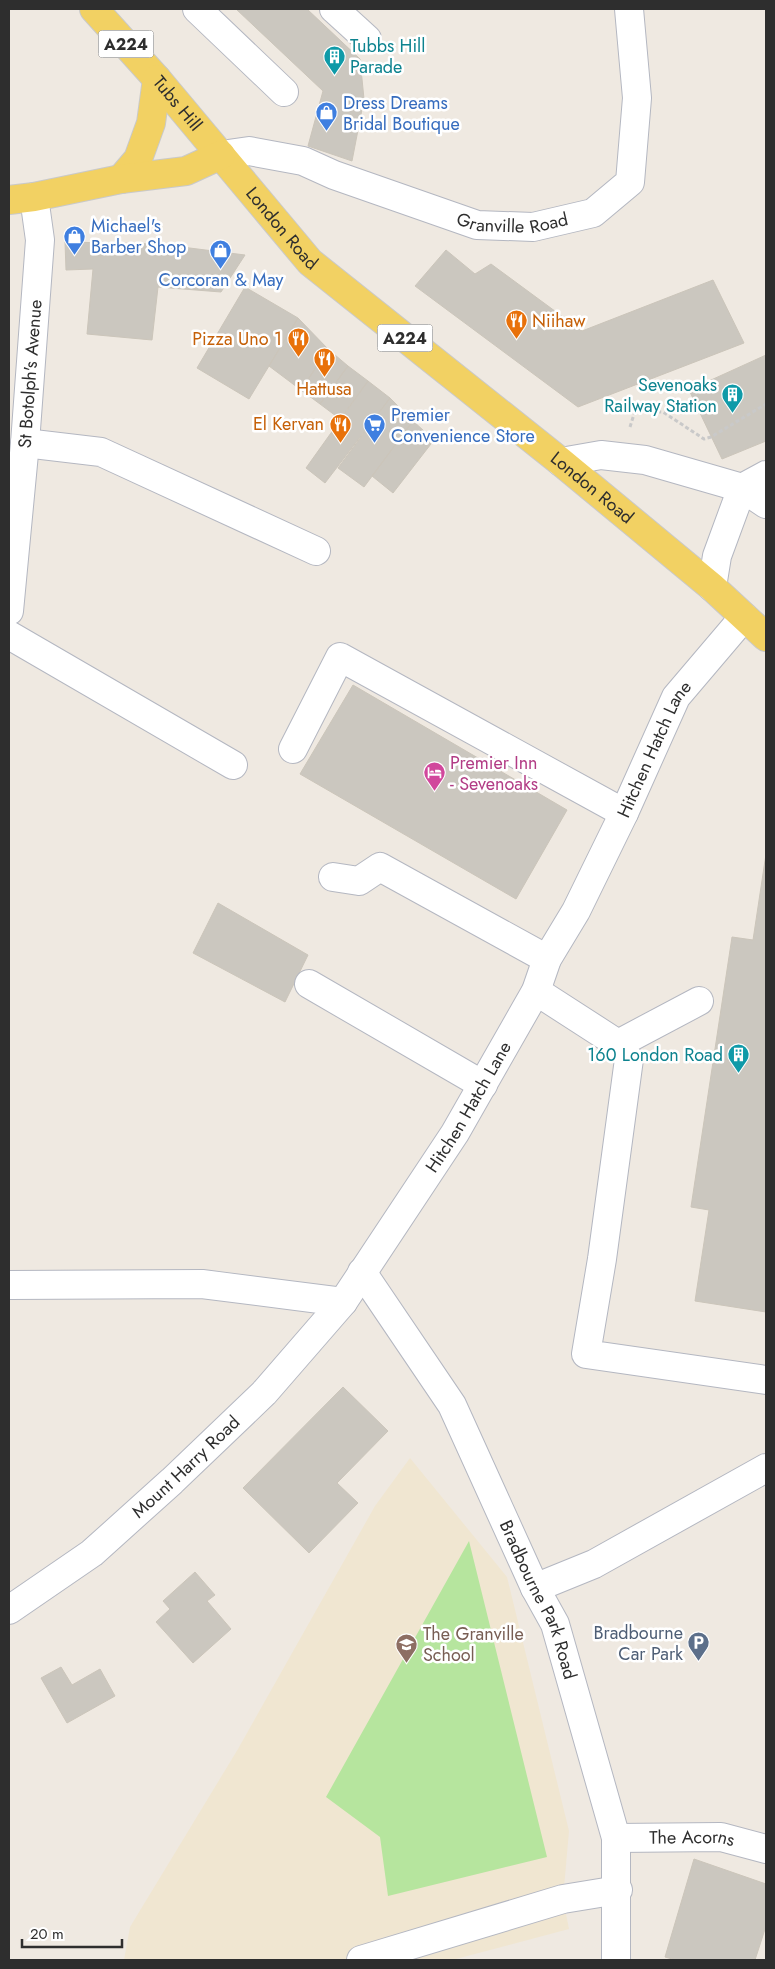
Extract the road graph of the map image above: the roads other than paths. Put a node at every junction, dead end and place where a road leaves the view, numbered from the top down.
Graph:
1 (94, 9) edge
2 (198, 9) edge
3 (334, 9) edge
4 (629, 9) edge
5 (366, 39) dead end
6 (157, 79) junction
7 (284, 92) dead end
8 (221, 155) junction
9 (121, 179) junction
10 (21, 199) edge
11 (25, 443) junction
12 (561, 462) junction
13 (766, 475) edge
14 (742, 488) junction
15 (766, 504) edge
16 (316, 551) dead end
17 (712, 587) junction
18 (9, 611) edge
19 (744, 617) junction
20 (9, 635) edge
21 (766, 636) edge
22 (293, 749) dead end
23 (233, 765) dead end
24 (624, 813) junction
25 (333, 878) dead end
26 (547, 959) junction
27 (309, 984) dead end
28 (536, 990) junction
29 (699, 1001) dead end
30 (618, 1044) junction
31 (483, 1085) junction
32 (362, 1272) junction
33 (9, 1285) edge
34 (343, 1302) junction
35 (766, 1380) edge
36 (766, 1468) edge
37 (536, 1588) junction
38 (9, 1610) edge
39 (616, 1838) junction
40 (766, 1850) edge
41 (618, 1890) junction
42 (361, 1960) edge
43 (616, 1960) edge

1 - 6 main road, Tubs Hill / A224
2 - 7 street
3 - 5 street
4 - 8 street, Granville Road
6 - 8 main road, Tubs Hill / A224
6 - 9 main road
8 - 9 main road
8 - 12 main road, London Road / A224
9 - 10 main road
10 - 11 street, St Botolph's Avenue
11 - 16 street
11 - 18 street, St Botolph's Avenue
12 - 14 street
12 - 17 main road, London Road / A224
13 - 14 street
14 - 15 street
14 - 17 street
17 - 19 main road, London Road / A224
19 - 21 main road, London Road / A224
19 - 24 street, Hitchen Hatch Lane
20 - 23 street
22 - 24 street
24 - 26 street, Hitchen Hatch Lane
25 - 26 street
26 - 28 street, Hitchen Hatch Lane
27 - 31 street
28 - 30 street
28 - 31 street, Hitchen Hatch Lane
29 - 30 street
30 - 35 street
31 - 32 street, Hitchen Hatch Lane
32 - 34 street, Hitchen Hatch Lane
32 - 37 street, Bradbourne Park Road
33 - 34 street
34 - 38 street, Mount Harry Road
36 - 37 street
37 - 39 street, Bradbourne Park Road
39 - 40 street, The Acorns
39 - 41 street, Bradbourne Park Road
41 - 42 street
41 - 43 street, Bradbourne Park Road

